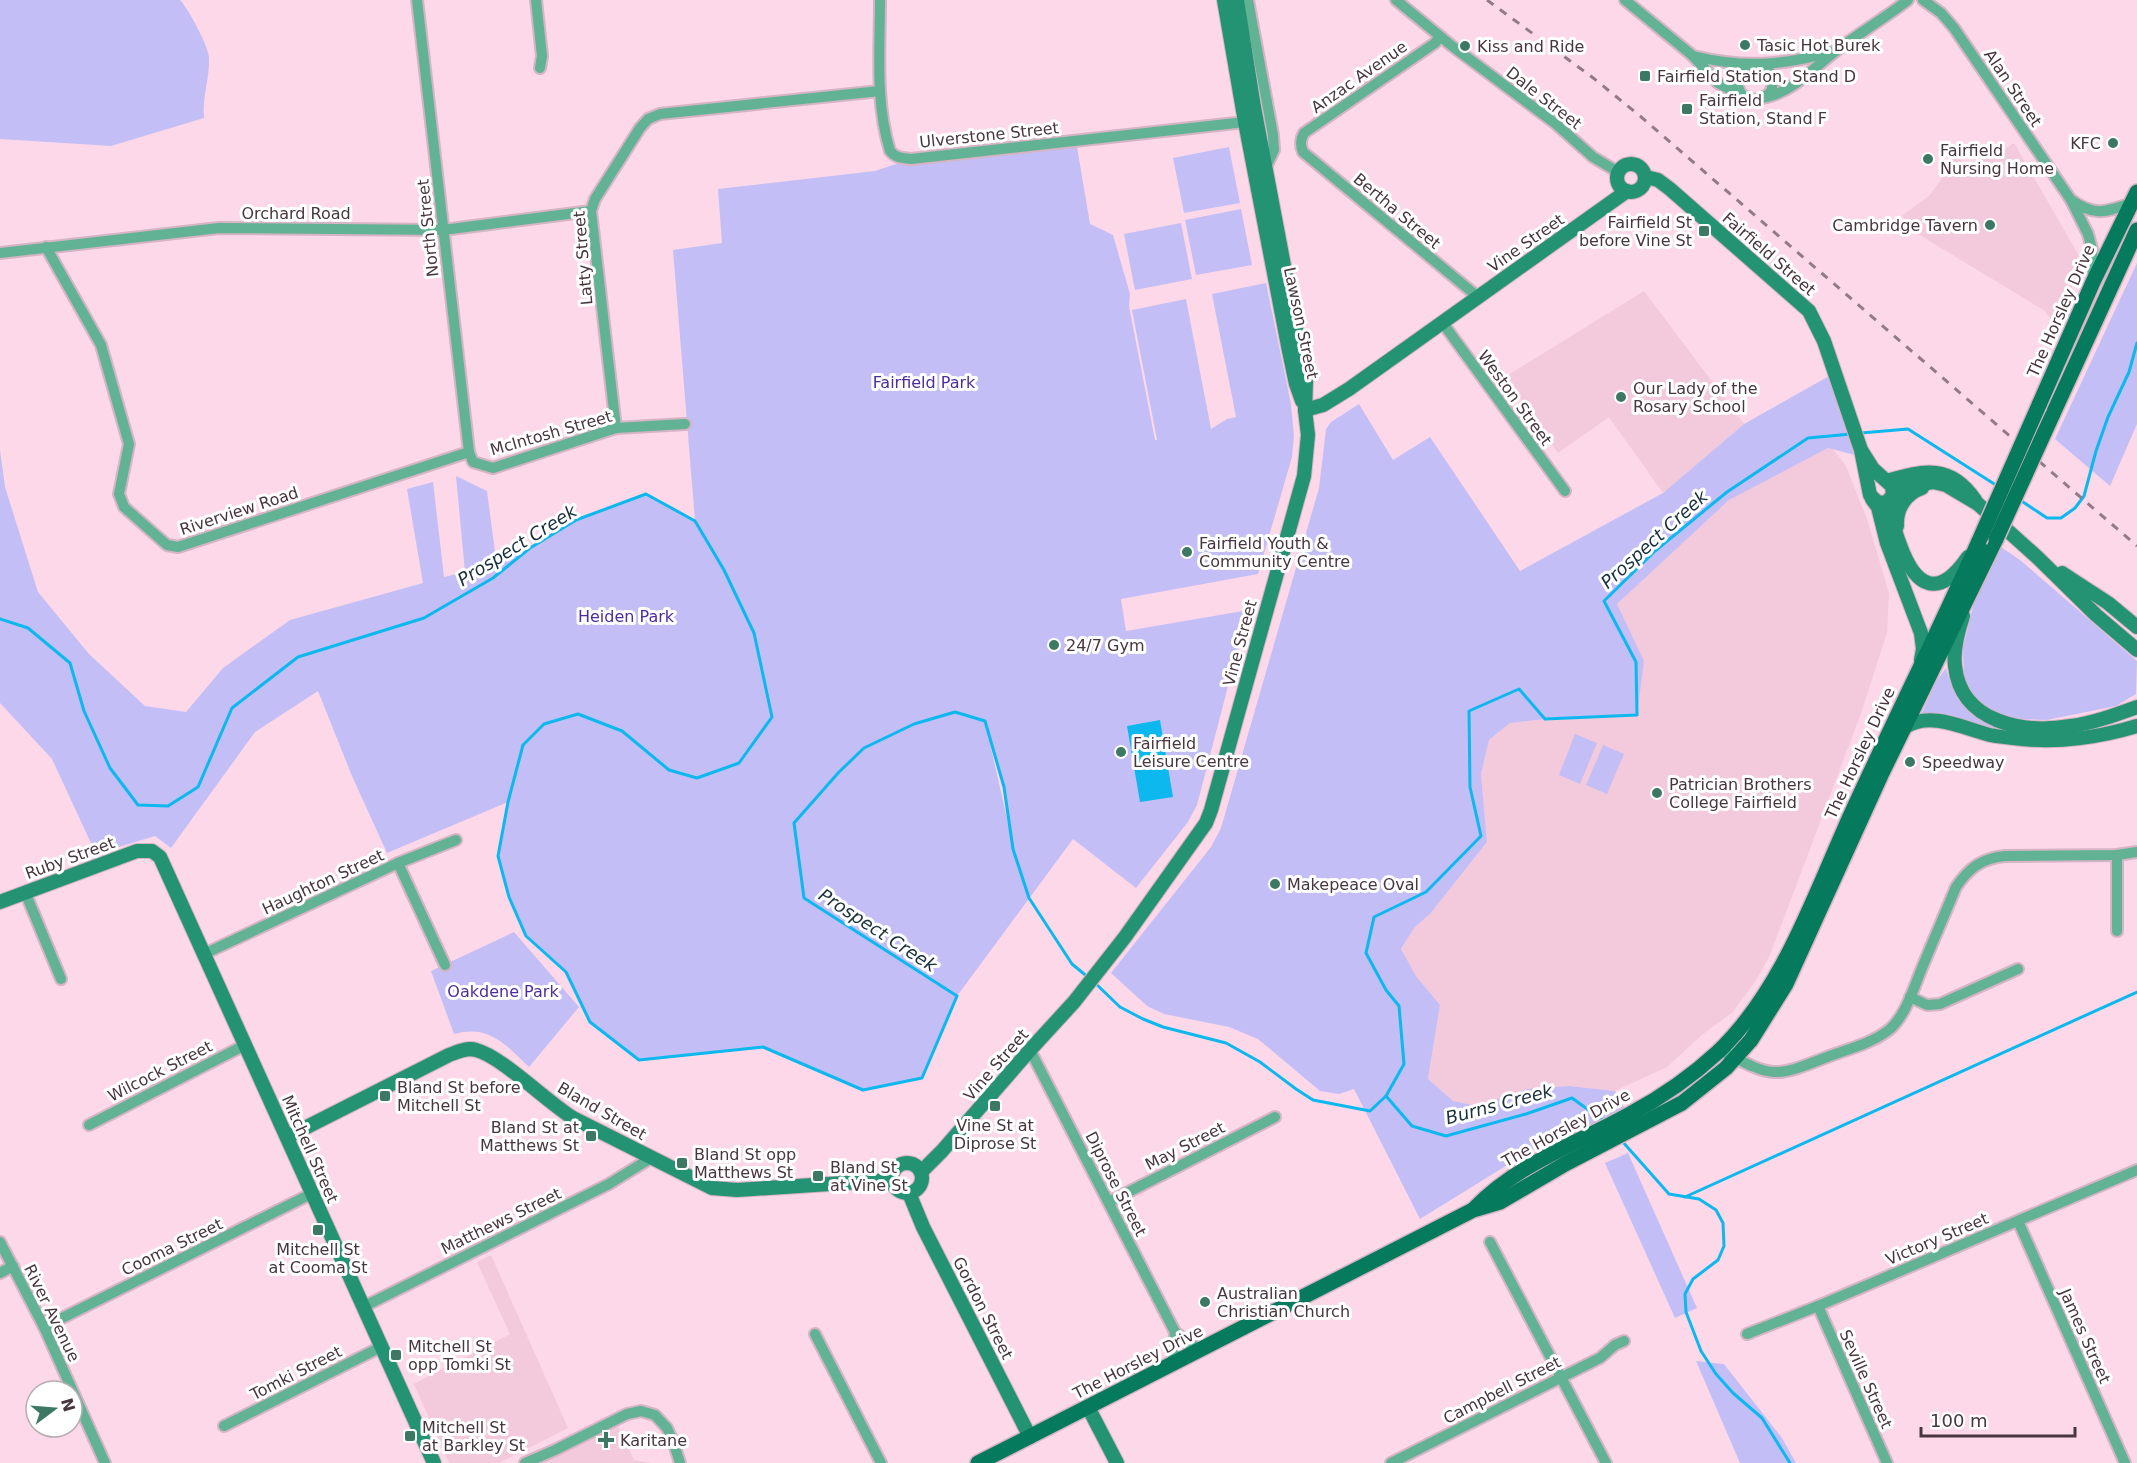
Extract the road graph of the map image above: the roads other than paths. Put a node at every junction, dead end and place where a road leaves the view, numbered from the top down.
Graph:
1 (417, 0) edge
2 (536, 0) edge
3 (880, 0) edge
4 (1224, 0) edge
5 (1237, 0) edge
6 (1248, 0) edge
7 (1396, 0) edge
8 (1625, 0) edge
9 (1908, 0) edge
10 (1923, 0) edge
11 (1440, 36) junction
12 (1837, 50) junction
13 (1693, 56) junction
14 (1755, 65) junction
15 (540, 68) dead end
16 (880, 91) junction
17 (1743, 96) junction
18 (1767, 97) junction
19 (1247, 112) junction
20 (1301, 145) joint
21 (1265, 170) junction
22 (1618, 172) junction
23 (1646, 177) junction
24 (1627, 191) junction
25 (2134, 197) edge
26 (2071, 200) junction
27 (591, 211) junction
28 (443, 230) junction
29 (2137, 230) edge
30 (46, 248) junction
31 (0, 253) edge
32 (2093, 282) junction
33 (1478, 297) junction
34 (1442, 322) junction
35 (1305, 410) junction
36 (685, 424) dead end
37 (616, 428) junction
38 (1861, 450) junction
39 (469, 452) junction
40 (1886, 481) junction
41 (1564, 492) dead end
42 (1958, 494) junction
43 (1871, 496) junction
44 (1891, 498) junction
45 (1978, 504) junction
46 (1979, 541) junction
47 (1901, 547) junction
48 (2037, 557) junction
49 (1970, 594) junction
50 (2137, 627) edge
51 (2137, 650) edge
52 (1910, 690) junction
53 (2137, 702) edge
54 (2137, 707) edge
55 (2115, 715) junction
56 (2137, 726) edge
57 (1905, 727) junction
58 (456, 840) dead end
59 (152, 851) joint
60 (2137, 852) edge
61 (2117, 855) junction
62 (398, 863) junction
63 (25, 892) junction
64 (0, 902) edge
65 (2117, 931) dead end
66 (204, 954) junction
67 (445, 965) dead end
68 (2018, 969) dead end
69 (61, 979) dead end
70 (1910, 997) junction
71 (245, 1045) junction
72 (1030, 1050) junction
73 (1720, 1050) junction
74 (1736, 1058) junction
75 (1275, 1117) dead end
76 (1632, 1122) junction
77 (89, 1125) dead end
78 (287, 1137) junction
79 (651, 1158) junction
80 (2137, 1170) edge
81 (921, 1172) junction
82 (891, 1180) junction
83 (312, 1193) junction
84 (909, 1193) junction
85 (1109, 1202) junction
86 (2018, 1221) junction
87 (0, 1242) edge
88 (1490, 1242) dead end
89 (13, 1266) junction
90 (0, 1273) edge
91 (1818, 1306) junction
92 (363, 1307) junction
93 (44, 1327) junction
94 (1175, 1332) junction
95 (815, 1334) dead end
96 (1747, 1334) dead end
97 (1624, 1341) dead end
98 (381, 1347) junction
99 (1202, 1349) junction
100 (1173, 1364) junction
101 (1560, 1378) junction
102 (1088, 1407) junction
103 (224, 1426) dead end
104 (1030, 1437) junction
105 (105, 1463) edge
106 (434, 1463) edge
107 (525, 1463) edge
108 (680, 1463) edge
109 (881, 1463) edge
110 (978, 1463) edge
111 (1117, 1463) edge
112 (1390, 1463) edge
113 (1605, 1463) edge
114 (1887, 1463) edge
115 (2126, 1463) edge

1 - 28 street, North Street
2 - 15 street
3 - 16 street, Ulverstone Street
4 - 19 main road, Lawson Street
5 - 19 main road, Lawson Street
6 - 21 street, Lawson Street
7 - 11 street, Dale Street
8 - 13 street
9 - 12 street
10 - 26 street, Alan Street
11 - 20 street, Anzac Avenue
11 - 22 street, Dale Street
12 - 14 street
12 - 18 street
13 - 14 street
13 - 17 street
14 - 17 street
14 - 18 street
16 - 19 street, Ulverstone Street
16 - 27 street, Latty Street
17 - 18 street
19 - 21 main road, Lawson Street
19 - 35 main road, Lawson Street
20 - 33 street, Bertha Street
21 - 35 main road, Lawson Street
22 - 23 main road
22 - 24 main road
23 - 24 main road
23 - 38 main road, Fairfield Street
24 - 33 main road, Vine Street
25 - 26 street
25 - 32 main road, The Horsley Drive
26 - 32 street, Alan Street
27 - 28 street, Orchard Road
27 - 37 street, Latty Street
28 - 30 street, Orchard Road
28 - 39 street, North Street
29 - 49 main road, The Horsley Drive, bridge
30 - 31 street, Orchard Road
30 - 39 street, Riverview Road
32 - 46 main road, The Horsley Drive, bridge
33 - 34 main road, Vine Street
34 - 35 main road, Vine Street
34 - 41 street, Weston Street
35 - 72 main road, Vine Street
36 - 37 street, McIntosh Street
37 - 39 street, McIntosh Street
38 - 40 main road, Fairfield Street
38 - 43 main road, Fairfield Street
40 - 43 main road
40 - 44 main road
40 - 45 main road
42 - 44 main road
42 - 45 main road
42 - 47 main road
43 - 44 main road
43 - 52 main road, Fairfield Street
44 - 47 main road
45 - 48 main road
46 - 47 main road
46 - 52 main road, The Horsley Drive
48 - 50 main road
48 - 51 main road
49 - 55 main road
49 - 57 main road, The Horsley Drive
52 - 73 main road, The Horsley Drive
53 - 55 main road
54 - 55 main road
56 - 57 main road
57 - 74 main road, The Horsley Drive
58 - 62 street, Haughton Street
59 - 63 main road, Ruby Street
59 - 66 main road, Mitchell Street
60 - 61 street
61 - 65 street
61 - 70 street
62 - 66 street, Haughton Street
62 - 67 street
63 - 64 main road, Ruby Street
63 - 69 street
66 - 71 main road, Mitchell Street
68 - 70 street
70 - 74 street
71 - 77 street, Wilcock Street
71 - 78 main road, Mitchell Street
72 - 81 main road, Vine Street
72 - 85 street, Diprose Street
73 - 74 street
73 - 76 main road, The Horsley Drive
74 - 76 main road, The Horsley Drive
75 - 85 street, May Street
76 - 99 main road, The Horsley Drive
78 - 79 main road, Bland Street
78 - 83 main road, Mitchell Street
79 - 82 main road, Bland Street
79 - 92 street, Matthews Street
80 - 86 street, Victory Street
81 - 82 main road
81 - 84 main road
82 - 84 main road
83 - 92 main road, Mitchell Street
83 - 93 street, Cooma Street
84 - 104 main road, Gordon Street
85 - 94 street, Diprose Street
86 - 91 street, Victory Street
86 - 115 street, James Street
87 - 89 street, River Avenue
88 - 101 street
89 - 90 street
89 - 93 street, River Avenue
91 - 96 street, Victory Street
91 - 114 street, Seville Street
92 - 98 main road, Mitchell Street
93 - 105 street, River Avenue
94 - 99 street, Diprose Street
94 - 100 street
95 - 109 street
97 - 101 street, Campbell Street
98 - 103 street, Tomki Street
98 - 106 main road, Mitchell Street
99 - 100 main road, The Horsley Drive
100 - 102 main road, The Horsley Drive
101 - 112 street, Campbell Street
101 - 113 street
102 - 104 main road, The Horsley Drive
102 - 111 main road
104 - 110 main road, The Horsley Drive
107 - 108 street

